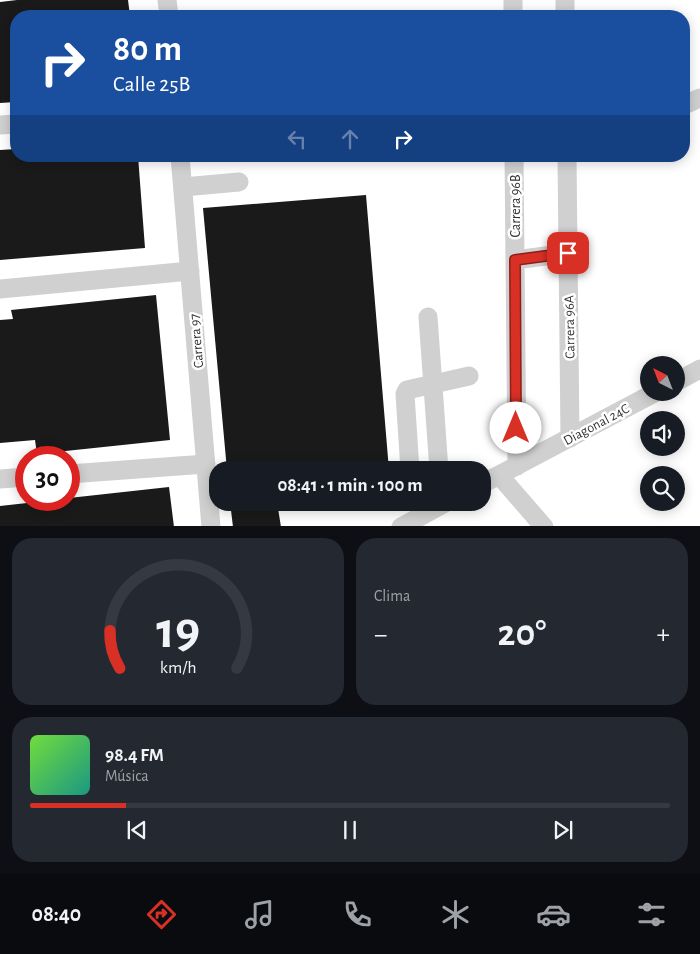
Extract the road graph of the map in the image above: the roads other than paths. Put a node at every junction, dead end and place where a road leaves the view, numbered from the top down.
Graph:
1 (181, 162) edge
2 (514, 162) edge
3 (567, 162) edge
4 (239, 182) dead end
5 (183, 187) junction
6 (568, 253) junction
7 (515, 260) junction
8 (190, 272) junction
9 (0, 288) edge
10 (428, 317) dead end
11 (700, 369) edge
12 (469, 376) dead end
13 (685, 377) edge
14 (433, 384) junction
15 (640, 401) edge
16 (570, 438) junction
17 (409, 461) edge
18 (439, 461) edge
19 (206, 464) junction
20 (517, 466) junction
21 (80, 473) edge
22 (499, 475) junction
23 (15, 478) edge
24 (0, 479) edge
25 (491, 479) edge
26 (428, 511) edge
27 (413, 519) edge
28 (211, 526) edge
29 (544, 526) edge

1 - 5 street, Carrera 97
2 - 7 street, Carrera 96B
3 - 6 street, Carrera 96A
4 - 5 street
5 - 8 street, Carrera 97
6 - 7 street
6 - 16 street, Carrera 96A
7 - 20 street, Carrera 96B
8 - 9 street
8 - 19 street, Carrera 97
10 - 14 street
11 - 13 street
12 - 14 street
14 - 17 street
14 - 18 street
15 - 16 street, Diagonal 24C
16 - 20 street, Diagonal 24C
19 - 21 street
19 - 28 street, Carrera 97
20 - 22 street, Diagonal 24C
22 - 25 street, Diagonal 24C
22 - 29 street
23 - 24 street
26 - 27 street

